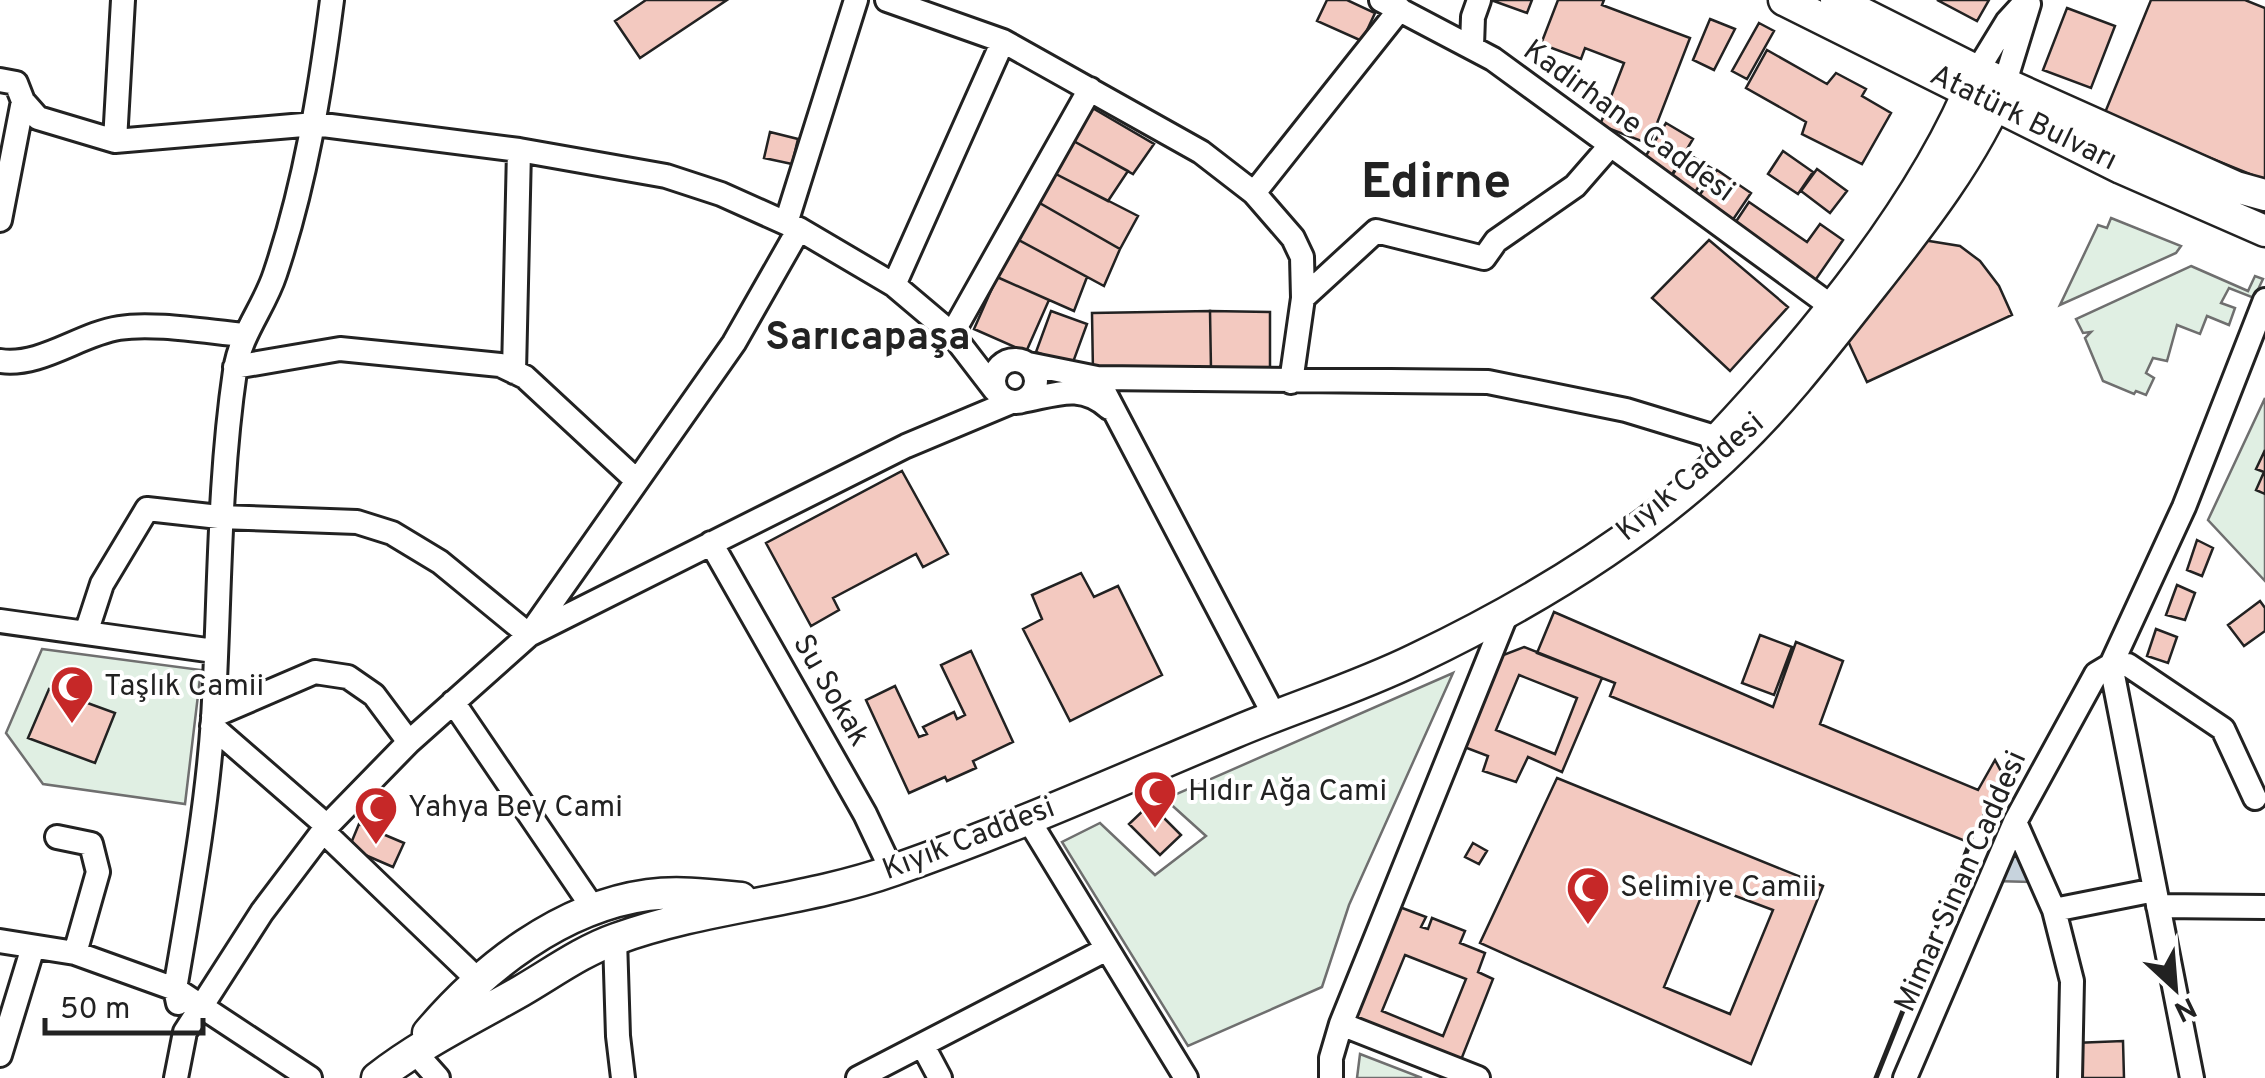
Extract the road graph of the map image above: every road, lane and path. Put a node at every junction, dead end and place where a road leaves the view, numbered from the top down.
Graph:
1 (123, 0) edge
2 (332, 0) edge
3 (856, 0) edge
4 (886, 0) edge
5 (1479, 0) edge
6 (1784, 0) edge
7 (1836, 0) edge
8 (2029, 0) edge
9 (1390, 4) edge
10 (1003, 41) junction
11 (1472, 46) junction
12 (0, 80) edge
13 (1981, 82) junction
14 (1090, 89) junction
15 (23, 101) junction
16 (315, 124) junction
17 (115, 141) junction
18 (1610, 147) junction
19 (519, 150) junction
20 (1254, 193) junction
21 (2265, 195) edge
22 (0, 220) edge
23 (792, 226) junction
24 (2265, 231) edge
25 (894, 285) junction
26 (1303, 298) junction
27 (2265, 300) edge
28 (1839, 312) junction
29 (244, 334) junction
30 (952, 334) junction
31 (0, 361) edge
32 (1022, 362) junction
33 (235, 367) junction
34 (514, 372) junction
35 (1097, 378) junction
36 (1290, 382) junction
37 (1008, 398) junction
38 (1115, 414) junction
39 (1726, 444) junction
40 (636, 480) junction
41 (219, 518) junction
42 (712, 543) junction
43 (1507, 613) junction
44 (0, 621) edge
45 (86, 633) junction
46 (529, 635) junction
47 (214, 650) junction
48 (2112, 666) junction
49 (453, 702) junction
50 (1274, 715) junction
51 (212, 721) junction
52 (409, 742) junction
53 (2254, 798) dead end
54 (1028, 820) junction
55 (2015, 822) junction
56 (325, 829) junction
57 (57, 837) dead end
58 (892, 871) junction
59 (2157, 898) junction
60 (768, 900) junction
61 (2265, 907) edge
62 (593, 908) junction
63 (2054, 910) junction
64 (614, 939) junction
65 (0, 942) edge
66 (33, 947) junction
67 (1107, 949) junction
68 (75, 953) junction
69 (478, 980) junction
70 (175, 989) junction
71 (201, 1004) junction
72 (1342, 1024) junction
73 (184, 1032) junction
74 (923, 1046) junction
75 (413, 1050) junction
76 (0, 1055) edge
77 (176, 1078) edge
78 (310, 1078) edge
79 (378, 1078) edge
80 (438, 1078) edge
81 (624, 1078) edge
82 (858, 1078) edge
83 (940, 1078) edge
84 (1186, 1078) edge
85 (1331, 1078) edge
86 (1478, 1078) edge
87 (1905, 1078) edge
88 (2070, 1078) edge
89 (2192, 1078) edge

1 - 17 street
2 - 16 street
3 - 23 street
4 - 10 street
5 - 11 street
6 - 13 main road, Atatürk Bulvarı
7 - 13 main road, Atatürk Bulvarı
8 - 13 street
8 - 13 street
9 - 11 street, Kadirhane Caddesi
9 - 20 street
10 - 14 street
10 - 25 street
11 - 18 street, Kadirhane Caddesi
12 - 15 street
13 - 21 main road, Atatürk Bulvarı
13 - 24 main road, Atatürk Bulvarı
13 - 28 main road, Kıyık Caddesi
14 - 20 street
14 - 30 street
15 - 17 street
15 - 22 street
16 - 17 street
16 - 19 street
16 - 29 street
18 - 26 street
18 - 28 street, Kadirhane Caddesi
19 - 23 street
19 - 34 street
20 - 26 street
23 - 25 street
23 - 40 street
25 - 30 street
26 - 36 street
27 - 48 street, Mimar Sinan Caddesi
28 - 39 main road, Kıyık Caddesi
29 - 31 street
29 - 33 street
30 - 32 street
30 - 37 street
32 - 35 street
32 - 37 street
32 - 37 street
33 - 34 street
33 - 41 street
34 - 40 street
35 - 36 street
35 - 38 street
36 - 39 street
37 - 38 street
37 - 42 street
38 - 50 street
39 - 43 main road, Kıyık Caddesi
39 - 50 main road, Kıyık Caddesi
40 - 46 street
41 - 45 street
41 - 46 street
41 - 47 street
42 - 46 street
42 - 58 street, Su Sokak
43 - 50 main road, Kıyık Caddesi
43 - 72 street
44 - 45 street
45 - 47 street
46 - 49 street
47 - 51 street
48 - 53 street
48 - 55 street, Mimar Sinan Caddesi
48 - 59 street
49 - 52 street
49 - 62 street
50 - 54 main road, Kıyık Caddesi
51 - 52 street
51 - 56 street
51 - 70 street
52 - 56 street
54 - 58 main road, Kıyık Caddesi
54 - 67 street
55 - 63 street
55 - 87 street, Mimar Sinan Caddesi
56 - 69 street
56 - 71 street
57 - 68 street
58 - 60 main road, Kıyık Caddesi
59 - 61 street
59 - 63 street
59 - 89 street
60 - 62 main road, Kıyık Caddesi
60 - 64 main road, Kıyık Caddesi
62 - 69 main road, Kıyık Caddesi
63 - 88 street
64 - 75 main road, Kıyık Caddesi
64 - 81 street
65 - 66 street
66 - 68 street
66 - 76 street
67 - 74 street
67 - 84 street
68 - 70 street
69 - 75 main road, Kıyık Caddesi
70 - 71 street
70 - 73 street
71 - 73 street
71 - 78 street
72 - 85 street
72 - 86 street
73 - 77 street
74 - 82 street
74 - 83 street
75 - 79 main road, Kıyık Caddesi
75 - 80 street

